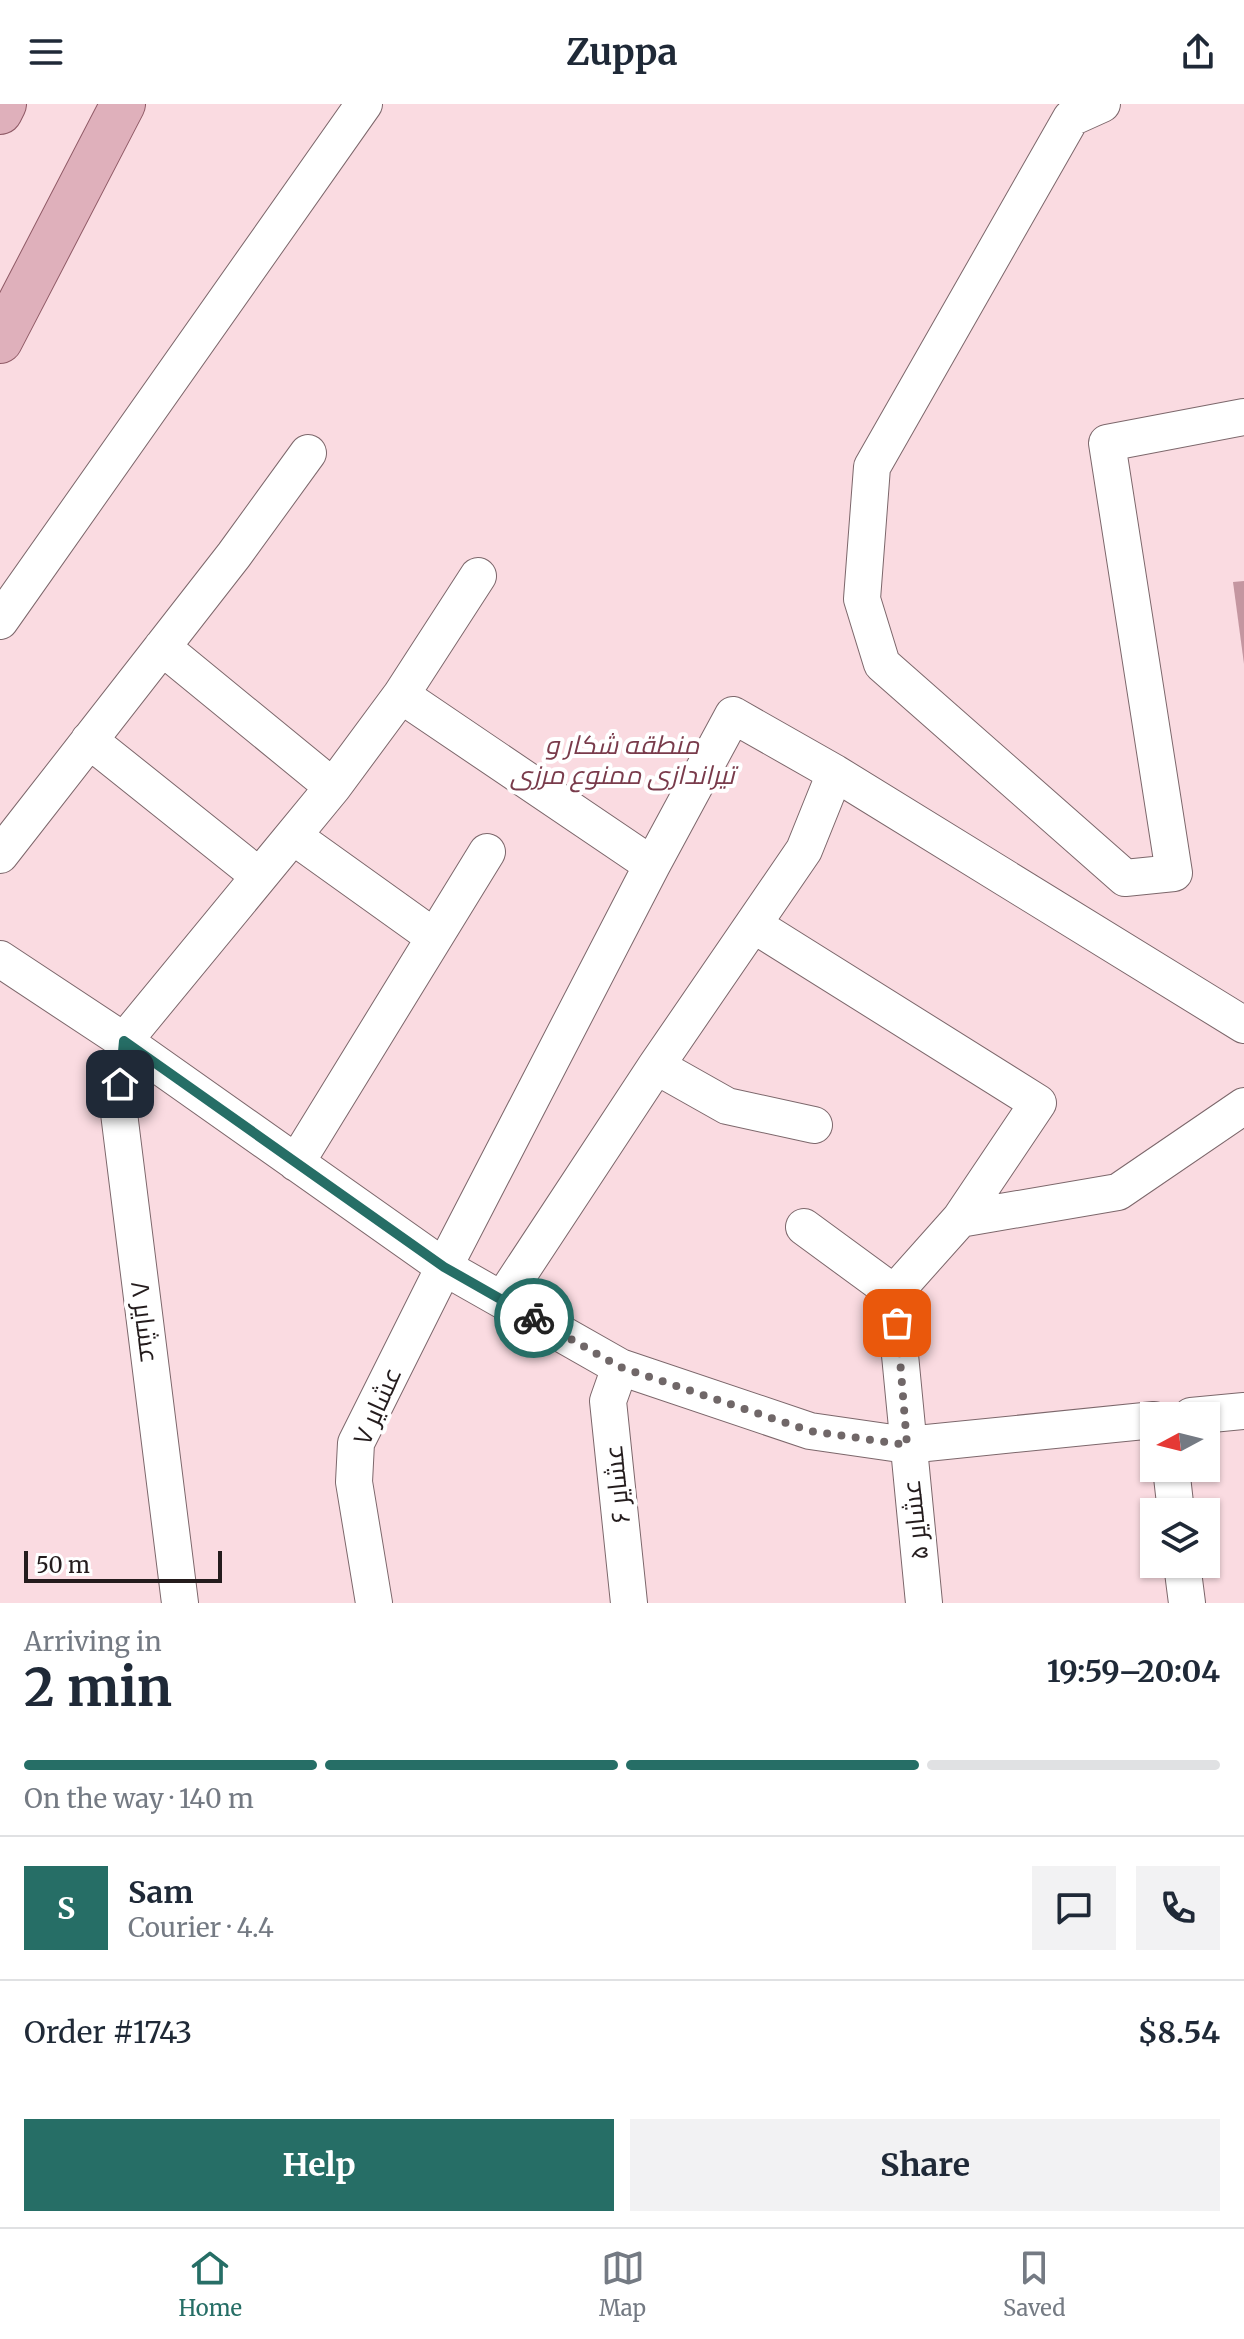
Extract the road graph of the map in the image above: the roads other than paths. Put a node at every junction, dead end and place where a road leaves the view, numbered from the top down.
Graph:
1 (4, 104) edge
2 (123, 104) edge
3 (364, 104) edge
4 (1102, 104) edge
5 (0, 112) edge
6 (0, 341) edge
7 (1244, 417) edge
8 (308, 453) dead end
9 (478, 576) dead end
10 (0, 621) edge
11 (162, 647) junction
12 (401, 695) junction
13 (89, 740) junction
14 (835, 773) junction
15 (333, 787) junction
16 (293, 836) junction
17 (487, 852) dead end
18 (0, 855) edge
19 (652, 865) junction
20 (259, 876) junction
21 (754, 925) junction
22 (434, 937) junction
23 (0, 959) edge
24 (1244, 1025) edge
25 (124, 1041) junction
26 (656, 1066) junction
27 (1244, 1106) edge
28 (814, 1125) dead end
29 (296, 1163) junction
30 (960, 1219) junction
31 (804, 1227) dead end
32 (444, 1267) junction
33 (894, 1293) junction
34 (502, 1300) junction
35 (620, 1367) junction
36 (1244, 1411) edge
37 (1220, 1413) edge
38 (1140, 1421) edge
39 (907, 1445) junction
40 (1184, 1578) edge
41 (180, 1603) edge
42 (374, 1603) edge
43 (629, 1603) edge
44 (924, 1603) edge
45 (1187, 1603) edge

1 - 5 main road
2 - 6 main road
3 - 10 street
4 - 7 street
8 - 11 street
9 - 12 street
11 - 13 street
11 - 15 street
12 - 15 street
12 - 19 street
13 - 18 street
13 - 20 street
14 - 19 street, عشایر ۷
14 - 21 street
14 - 24 street
15 - 16 street
16 - 20 street
16 - 22 street
17 - 22 street
19 - 32 street, عشایر ۷
20 - 25 street
21 - 26 street
21 - 30 street
22 - 29 street
23 - 25 street
25 - 29 street
25 - 41 street, عشایر ۸
26 - 28 street
26 - 34 street
27 - 30 street
29 - 32 street
30 - 33 street
31 - 33 street
32 - 34 street
32 - 42 street, عشایر ۷
33 - 39 street, عشایر ۵
34 - 35 street
35 - 39 street
35 - 43 street, عشایر ۶
36 - 37 street
38 - 39 street
39 - 44 street, عشایر ۵
40 - 45 street

